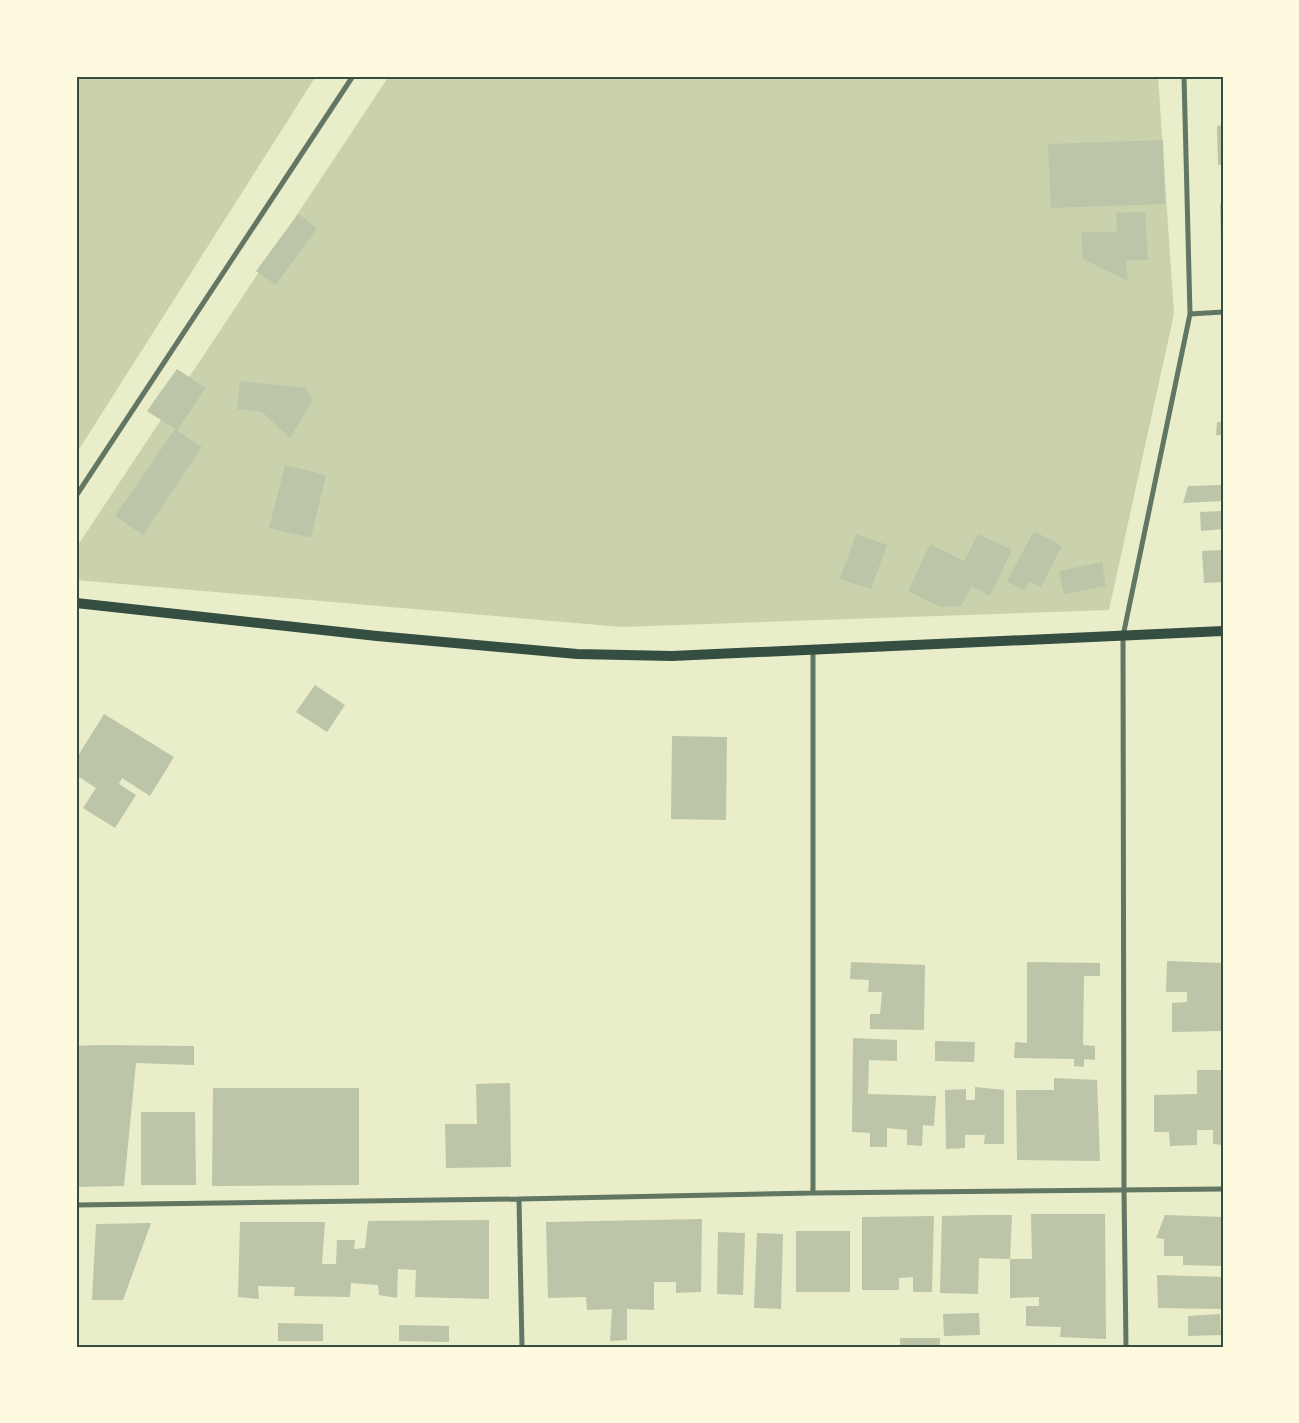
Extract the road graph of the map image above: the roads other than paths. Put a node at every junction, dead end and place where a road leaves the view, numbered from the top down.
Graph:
1 (353, 76) edge
2 (1184, 76) edge
3 (1223, 312) edge
4 (1190, 314) junction
5 (76, 496) edge
6 (76, 603) edge
7 (1223, 631) edge
8 (1122, 636) junction
9 (813, 650) junction
10 (1223, 1189) edge
11 (1124, 1190) junction
12 (813, 1192) junction
13 (519, 1199) junction
14 (76, 1205) edge
15 (522, 1347) edge
16 (1126, 1347) edge

1 - 5 street
2 - 4 street
3 - 4 street
4 - 8 street
6 - 9 main road
7 - 8 main road
8 - 9 main road
8 - 11 street
9 - 12 street
10 - 11 street
11 - 12 street
11 - 16 street
12 - 13 street
13 - 14 street
13 - 15 street

